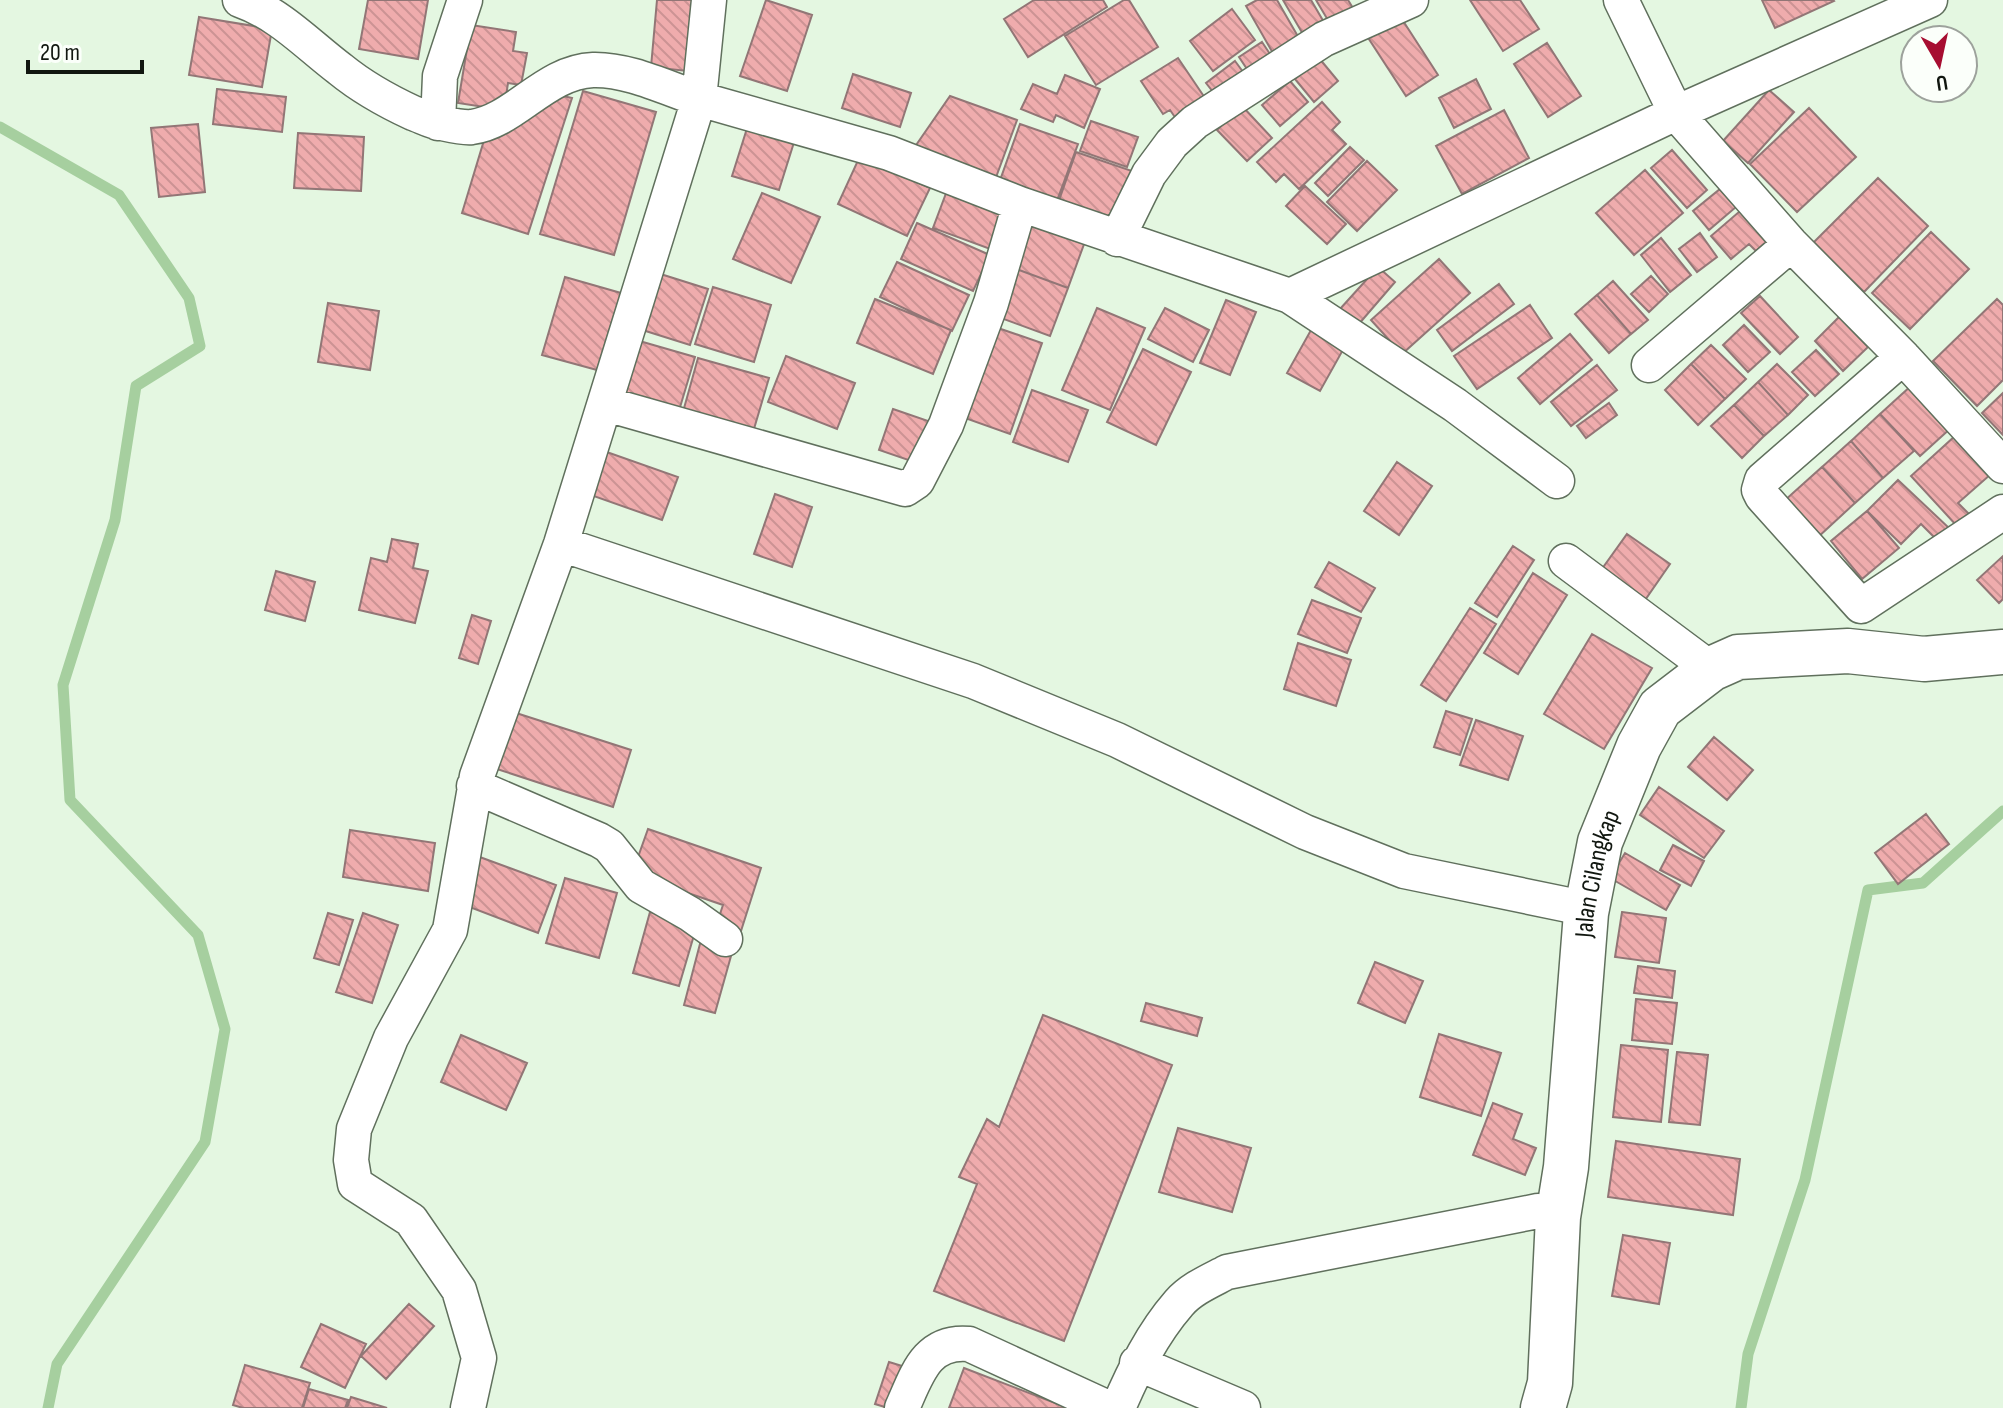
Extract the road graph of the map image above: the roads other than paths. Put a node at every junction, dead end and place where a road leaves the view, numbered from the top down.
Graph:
1 (240, 0) edge
2 (465, 0) edge
3 (709, 0) edge
4 (1411, 0) edge
5 (1621, 0) edge
6 (1930, 0) edge
7 (699, 99) junction
8 (1676, 113) junction
9 (438, 123) junction
10 (1020, 204) junction
11 (1117, 239) junction
12 (1791, 244) junction
13 (1290, 296) junction
14 (1903, 357) junction
15 (1649, 365) dead end
16 (606, 404) junction
17 (2003, 466) edge
18 (1557, 481) dead end
19 (2003, 512) edge
20 (561, 544) junction
21 (1566, 561) dead end
22 (2003, 652) edge
23 (1711, 669) junction
24 (474, 786) junction
25 (1588, 909) junction
26 (725, 939) dead end
27 (1558, 1217) junction
28 (1137, 1363) junction
29 (468, 1408) edge
30 (902, 1408) edge
31 (1108, 1408) edge
32 (1118, 1408) edge
33 (1243, 1408) edge
34 (1543, 1408) edge

1 - 9 street
2 - 9 street
3 - 7 street
4 - 11 street
5 - 8 street
6 - 8 street
7 - 9 street
7 - 10 street
7 - 16 street
8 - 12 street
8 - 13 street
10 - 11 street
10 - 16 street
11 - 13 street
12 - 14 street
12 - 15 street
13 - 18 street
14 - 17 street
14 - 19 street
16 - 20 street
20 - 24 street
20 - 25 street
21 - 23 street
22 - 23 street, Jalan Cilangkap
23 - 25 street, Jalan Cilangkap
24 - 26 street
24 - 29 street
25 - 27 street, Jalan Cilangkap
27 - 28 street
27 - 34 street, Jalan Cilangkap
28 - 32 street
28 - 33 street
30 - 31 street

